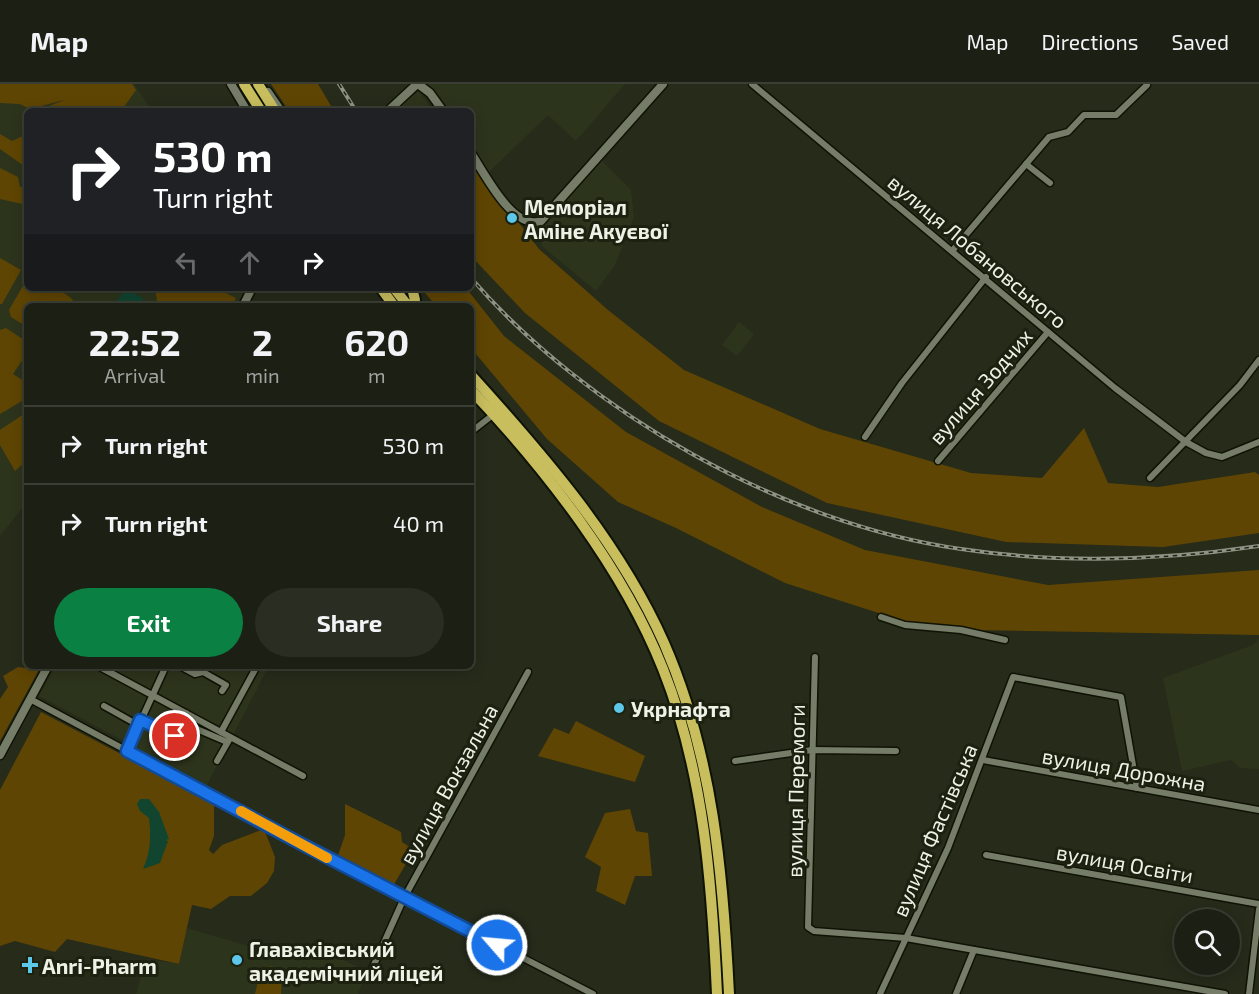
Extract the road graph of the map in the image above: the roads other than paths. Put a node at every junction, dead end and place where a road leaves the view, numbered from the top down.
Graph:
1 (231, 84) edge
2 (244, 84) edge
3 (260, 84) edge
4 (417, 84) edge
5 (663, 84) edge
6 (752, 84) edge
7 (1147, 85) edge
8 (244, 108) edge
9 (259, 108) edge
10 (273, 108) edge
11 (279, 108) edge
12 (391, 108) edge
13 (441, 108) edge
14 (474, 157) edge
15 (1026, 164) junction
16 (1050, 183) dead end
17 (953, 250) junction
18 (986, 277) junction
19 (397, 291) edge
20 (407, 303) edge
21 (1048, 332) junction
22 (1259, 360) edge
23 (474, 378) edge
24 (474, 393) edge
25 (494, 414) junction
26 (474, 430) edge
27 (865, 437) dead end
28 (1186, 442) junction
29 (1259, 442) edge
30 (938, 461) dead end
31 (1150, 478) dead end
32 (881, 617) dead end
33 (1005, 640) dead end
34 (815, 657) dead end
35 (46, 669) edge
36 (103, 669) edge
37 (164, 669) edge
38 (186, 669) edge
39 (255, 669) edge
40 (528, 672) dead end
41 (222, 691) dead end
42 (151, 695) junction
43 (30, 699) junction
44 (104, 706) dead end
45 (186, 713) junction
46 (139, 722) junction
47 (192, 727) dead end
48 (221, 732) junction
49 (229, 740) junction
50 (812, 750) junction
51 (127, 751) junction
52 (896, 751) dead end
53 (0, 755) edge
54 (983, 760) junction
55 (217, 761) dead end
56 (735, 761) dead end
57 (303, 776) dead end
58 (1137, 788) junction
59 (1259, 810) edge
60 (986, 855) dead end
61 (404, 898) junction
62 (1259, 906) edge
63 (906, 938) junction
64 (974, 950) junction
65 (368, 978) dead end
66 (593, 994) edge
67 (717, 994) edge
68 (729, 994) edge
69 (880, 994) edge
70 (956, 994) edge
71 (1226, 994) edge
72 (1249, 994) edge

1 - 8 street
2 - 9 highway
3 - 10 highway
3 - 11 street
4 - 12 street
4 - 13 street
5 - 14 street
6 - 17 street, вулиця Лобановського
7 - 15 street
15 - 16 street
15 - 17 street
17 - 18 street, вулиця Лобановського
18 - 21 street, вулиця Лобановського
18 - 27 street
19 - 20 highway
21 - 28 street, вулиця Лобановського
21 - 30 street, вулиця Зодчих
22 - 28 street
23 - 68 highway
24 - 25 highway
25 - 26 street
25 - 67 highway
28 - 29 street, вулиця Лобановського
28 - 31 street
32 - 33 street
34 - 50 street, вулиця Перемоги
35 - 43 street
36 - 42 street
37 - 42 street
38 - 41 street
39 - 48 street
40 - 61 street, вулиця Вокзальна
42 - 45 street
42 - 46 street
43 - 51 street
43 - 53 street
44 - 46 street
45 - 46 street
45 - 48 street
46 - 51 street
47 - 49 street
48 - 49 street
49 - 55 street
49 - 57 street
50 - 52 street
50 - 56 street
50 - 63 street, вулиця Перемоги
51 - 61 street
54 - 58 street, вулиця Дорожна
54 - 58 street, вулиця Фастівська
54 - 63 street, вулиця Фастівська
58 - 59 street, вулиця Дорожна
60 - 62 street, вулиця Освіти
61 - 65 street, вулиця Вокзальна
61 - 66 street
62 - 72 street
63 - 64 street
63 - 69 street, вулиця Фастівська
64 - 70 street
64 - 71 street

